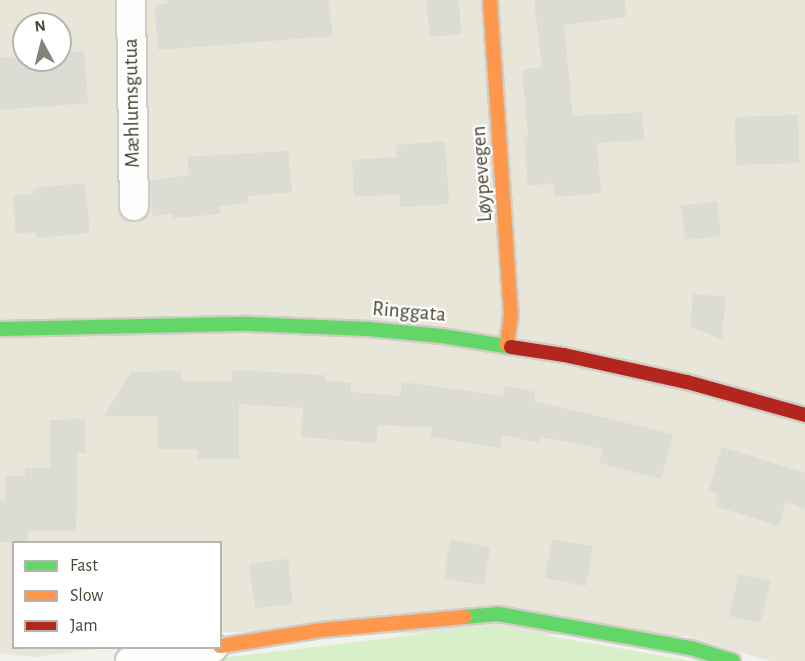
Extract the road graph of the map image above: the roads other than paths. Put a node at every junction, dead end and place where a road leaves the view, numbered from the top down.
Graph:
1 (131, 0) edge
2 (490, 0) edge
3 (134, 206) dead end
4 (0, 329) edge
5 (507, 345) junction
6 (805, 415) edge
7 (222, 646) edge
8 (207, 649) edge
9 (130, 661) edge
10 (733, 661) edge

1 - 3 street, Mæhlumsgutua
2 - 5 street, Løypevegen
4 - 5 street, Ringgata
5 - 6 street, Ringgata
7 - 10 street
8 - 9 street

